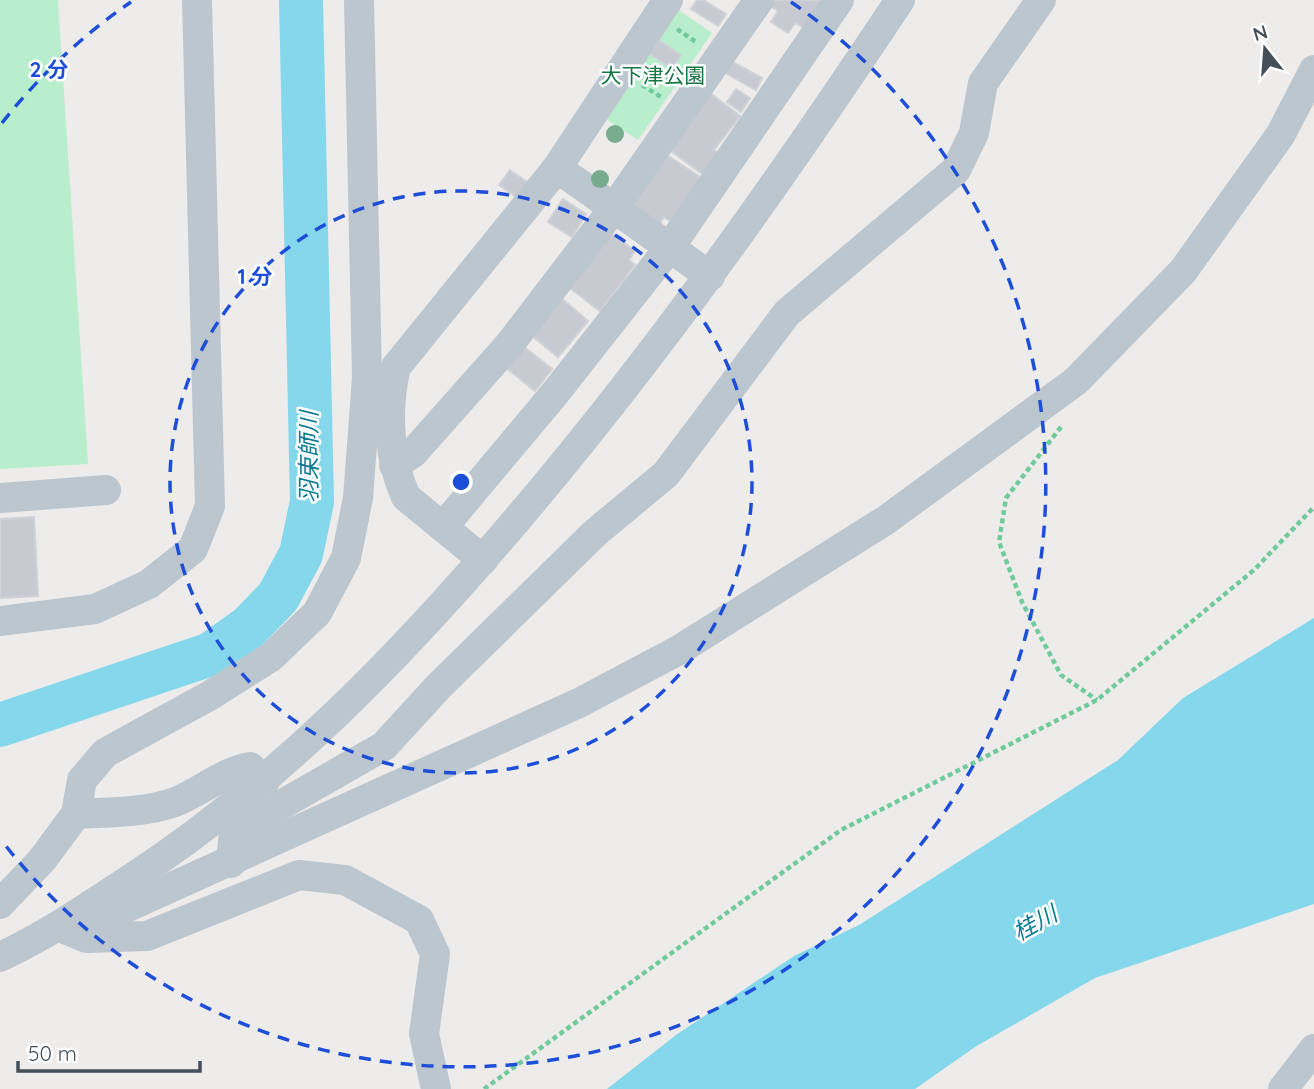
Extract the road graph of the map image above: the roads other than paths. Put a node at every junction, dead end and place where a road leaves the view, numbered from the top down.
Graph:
1 (197, 0) edge
2 (359, 0) edge
3 (668, 0) edge
4 (759, 0) edge
5 (839, 0) edge
6 (900, 0) edge
7 (1041, 0) edge
8 (1314, 70) edge
9 (557, 168) junction
10 (614, 208) junction
11 (670, 247) junction
12 (710, 276) junction
13 (394, 465) junction
14 (106, 490) dead end
15 (0, 498) edge
16 (443, 527) junction
17 (483, 560) junction
18 (0, 621) edge
19 (265, 781) junction
20 (76, 814) junction
21 (231, 863) junction
22 (0, 904) edge
23 (58, 926) junction
24 (0, 957) edge
25 (1314, 1049) edge
26 (436, 1089) edge
27 (1283, 1089) edge

1 - 18 street
2 - 20 street
3 - 9 street
4 - 10 street
5 - 11 street
6 - 12 street
7 - 21 street
8 - 21 street
9 - 10 street
9 - 13 street
10 - 11 street
10 - 13 street
11 - 12 street
11 - 16 street
12 - 17 street
13 - 16 street
14 - 15 street
16 - 17 street
17 - 19 street
19 - 20 street
19 - 23 street
20 - 22 street
21 - 23 street
23 - 24 street
23 - 26 street
25 - 27 street

